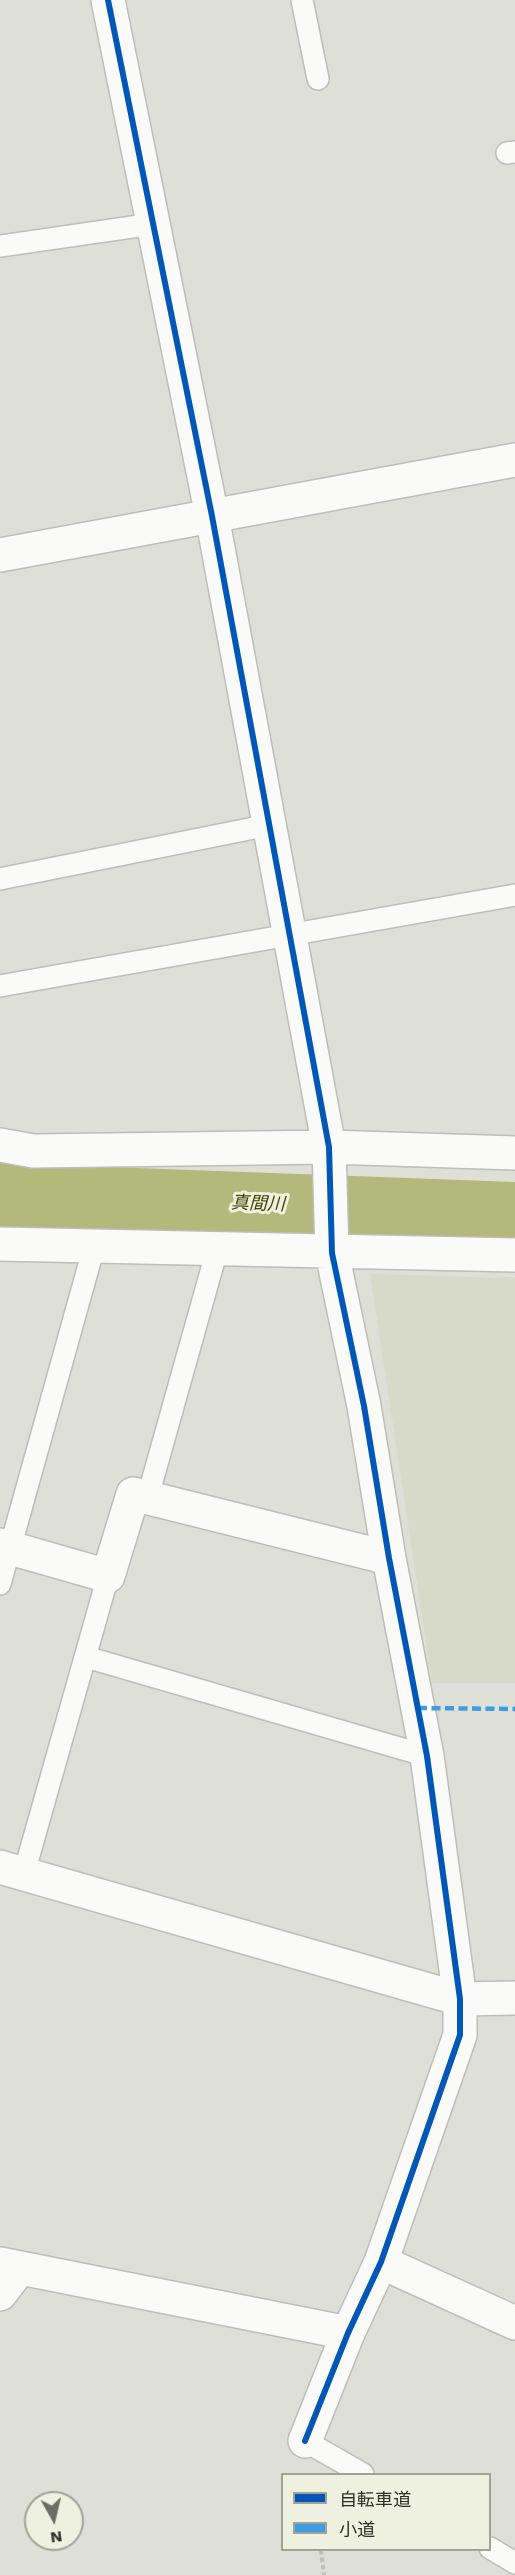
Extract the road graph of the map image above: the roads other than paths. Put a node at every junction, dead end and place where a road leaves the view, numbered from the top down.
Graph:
1 (108, 0) edge
2 (302, 0) edge
3 (318, 78) dead end
4 (153, 224) junction
5 (0, 246) edge
6 (515, 460) edge
7 (212, 516) junction
8 (0, 555) edge
9 (269, 825) junction
10 (0, 879) edge
11 (515, 895) edge
12 (289, 934) junction
13 (0, 986) edge
14 (0, 1145) edge
15 (330, 1148) junction
16 (515, 1153) edge
17 (0, 1244) edge
18 (94, 1247) junction
19 (217, 1250) junction
20 (332, 1253) junction
21 (515, 1255) edge
22 (148, 1496) junction
23 (6, 1546) edge
24 (389, 1558) junction
25 (108, 1576) junction
26 (0, 1584) edge
27 (86, 1657) junction
28 (427, 1756) junction
29 (12, 1870) edge
30 (515, 1998) edge
31 (460, 1999) junction
32 (381, 2262) junction
33 (10, 2266) edge
34 (0, 2294) edge
35 (515, 2323) edge
36 (348, 2333) junction
37 (305, 2441) joint
38 (360, 2473) edge
39 (491, 2549) edge
40 (515, 2563) edge

1 - 4 street
2 - 3 lane
4 - 5 lane
4 - 7 street
6 - 7 street
7 - 8 street
7 - 9 street
9 - 10 lane
9 - 12 street
11 - 12 lane
12 - 13 lane
12 - 15 street
14 - 15 street
15 - 16 street
15 - 20 street
17 - 18 street
18 - 19 street
18 - 23 lane
19 - 20 street
19 - 22 lane
20 - 21 street
20 - 24 street
22 - 24 street
22 - 25 street
23 - 25 street
23 - 26 lane
24 - 28 street
25 - 27 lane
27 - 28 lane
27 - 29 lane
28 - 31 street
29 - 31 street
30 - 31 street
31 - 32 street
32 - 35 street
32 - 36 street
33 - 34 street
33 - 36 street
36 - 37 street
37 - 38 lane
39 - 40 lane

